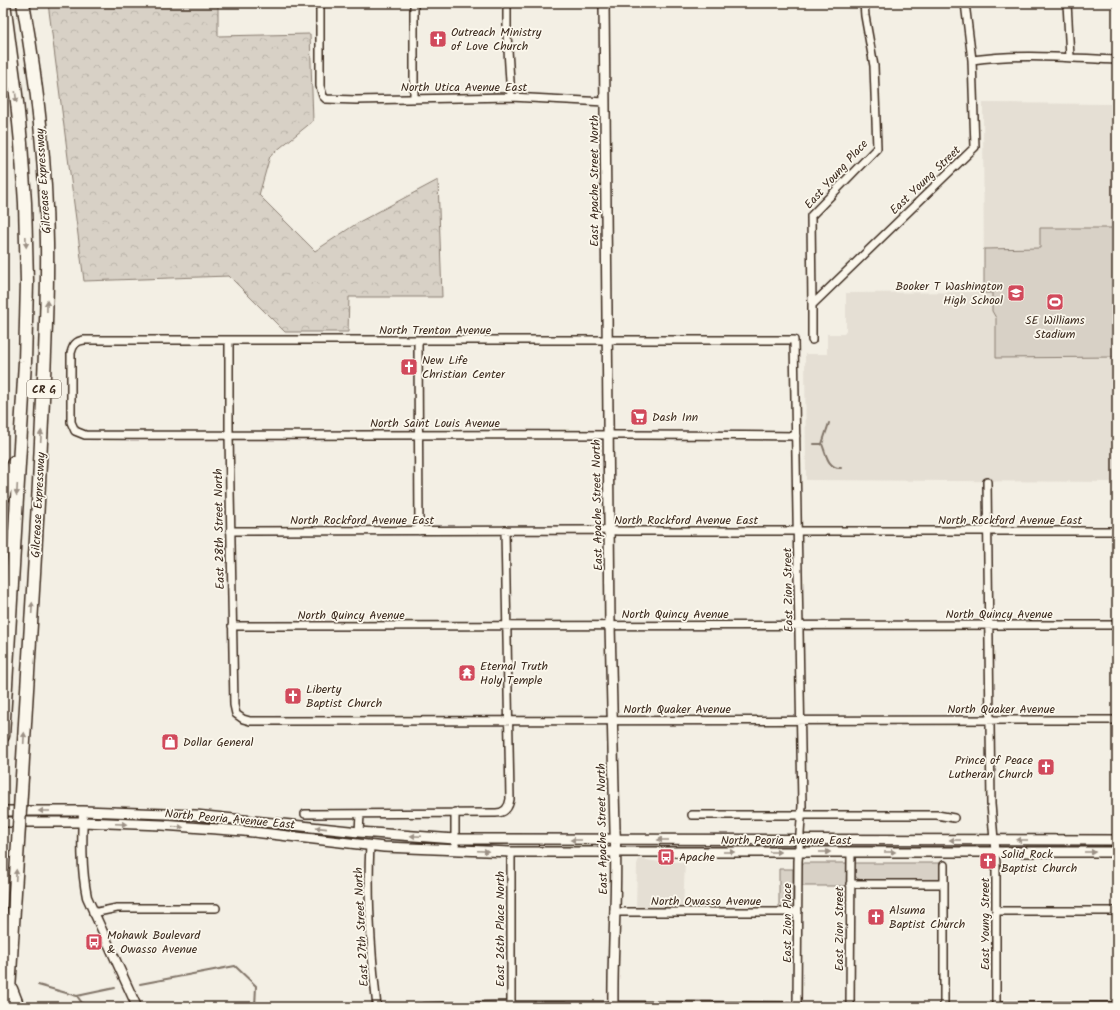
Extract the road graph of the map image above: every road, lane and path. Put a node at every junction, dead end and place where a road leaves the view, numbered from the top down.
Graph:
1 (4, 3) edge
2 (24, 3) edge
3 (320, 3) edge
4 (414, 3) edge
5 (507, 3) edge
6 (604, 3) edge
7 (864, 3) edge
8 (965, 3) edge
9 (1067, 3) edge
10 (1070, 57) junction
11 (972, 60) junction
12 (1117, 60) edge
13 (414, 98) junction
14 (511, 98) junction
15 (605, 102) junction
16 (812, 305) junction
17 (229, 340) junction
18 (607, 340) junction
19 (794, 340) joint
20 (812, 340) dead end
21 (418, 341) junction
22 (75, 431) joint
23 (419, 434) junction
24 (608, 434) junction
25 (229, 436) junction
26 (796, 436) junction
27 (21, 437) junction
28 (987, 482) dead end
29 (3, 497) edge
30 (505, 530) junction
31 (609, 530) junction
32 (230, 531) junction
33 (419, 531) junction
34 (798, 531) junction
35 (987, 531) junction
36 (1117, 531) edge
37 (610, 625) junction
38 (989, 625) junction
39 (1117, 625) edge
40 (232, 626) junction
41 (508, 626) junction
42 (799, 626) junction
43 (5, 668) edge
44 (238, 717) joint
45 (509, 720) junction
46 (613, 720) junction
47 (800, 720) junction
48 (990, 720) junction
49 (1117, 720) edge
50 (3, 736) edge
51 (3, 811) edge
52 (83, 811) junction
53 (455, 812) junction
54 (306, 814) dead end
55 (360, 814) junction
56 (692, 815) dead end
57 (801, 815) junction
58 (954, 818) dead end
59 (3, 822) edge
60 (82, 822) junction
61 (359, 832) junction
62 (455, 839) junction
63 (615, 840) junction
64 (800, 840) junction
65 (994, 840) junction
66 (1117, 840) edge
67 (370, 845) junction
68 (455, 850) junction
69 (616, 851) junction
70 (511, 852) junction
71 (799, 852) junction
72 (850, 852) junction
73 (995, 852) junction
74 (1117, 852) edge
75 (944, 865) dead end
76 (850, 884) junction
77 (944, 884) junction
78 (216, 908) dead end
79 (996, 911) junction
80 (1117, 911) edge
81 (614, 912) junction
82 (798, 912) junction
83 (93, 913) junction
84 (10, 984) junction
85 (511, 1006) edge
86 (612, 1006) edge
87 (710, 1006) edge
88 (797, 1006) edge
89 (996, 1006) edge
90 (1117, 1006) edge
91 (8, 1007) edge
92 (18, 1007) edge
93 (137, 1007) edge
94 (377, 1007) edge
95 (424, 1007) edge
96 (850, 1007) edge
97 (944, 1007) edge

1 -> 27 highway, Gilcrease Expressway / CR G
84 -> 2 highway, Gilcrease Expressway / CR G, bridge
3 - 13 street, North Utica Avenue East
4 - 13 street
5 - 14 street
6 - 15 main road, East Apache Street North
7 - 16 street, East Young Place
8 - 11 street, East Young Street
9 - 10 street
10 - 11 street
10 - 12 street
11 - 16 street, East Young Street
13 - 14 street, North Utica Avenue East
14 - 15 street, North Utica Avenue East
15 - 18 main road, East Apache Street North
16 - 20 street
17 - 21 street, North Trenton Avenue
17 - 22 street, North Trenton Avenue
17 - 25 street, East 28th Street North
18 - 19 street, North Trenton Avenue
18 - 21 street, North Trenton Avenue
18 - 24 main road, East Apache Street North
19 - 26 street, East Zion Street
21 - 23 street
22 - 25 street, North Saint Louis Avenue
23 - 24 street, North Saint Louis Avenue
23 - 25 street, North Saint Louis Avenue
23 - 33 street
24 - 26 street, North Saint Louis Avenue
24 - 31 main road, East Apache Street North
25 - 32 street, East 28th Street North
26 - 34 street, East Zion Street
27 - 29 highway
27 -> 43 highway, Gilcrease Expressway / CR G
28 - 35 street, East Young Street
30 - 31 street, North Rockford Avenue East
30 - 33 street, North Rockford Avenue East
30 - 41 street
31 - 34 street, North Rockford Avenue East
31 - 37 main road, East Apache Street North
32 - 33 street, North Rockford Avenue East
32 - 40 street, East 28th Street North
34 - 35 street, North Rockford Avenue East
34 - 42 street, East Zion Street
35 - 36 street, North Rockford Avenue East
35 - 38 street, East Young Street
37 - 41 street, North Quincy Avenue
37 - 42 street, North Quincy Avenue
37 - 46 main road, East Apache Street North
38 - 39 street, North Quincy Avenue
38 - 42 street, North Quincy Avenue
38 - 48 street, East Young Street
40 - 41 street, North Quincy Avenue
40 - 44 street, East 28th Street North
41 - 45 street
42 - 47 street, East Zion Street
43 - 50 highway, Gilcrease Expressway / CR G
44 - 45 street, North Quaker Avenue
45 - 46 street, North Quaker Avenue
45 - 53 street, North Peoria Avenue East
46 - 47 street, North Quaker Avenue
46 - 63 main road, East Apache Street North
47 - 48 street, North Quaker Avenue
47 - 57 street, East Zion Street
48 - 49 street, North Quaker Avenue
48 - 65 street, East Young Street
52 -> 51 main road, North Peoria Avenue East
52 - 60 street
61 -> 52 main road, North Peoria Avenue East
53 - 55 street, North Peoria Avenue East
53 - 62 street
54 - 55 street, North Peoria Avenue East
55 - 61 street
56 - 57 street, North Peoria Avenue East
57 - 58 street, North Peoria Avenue East
57 - 64 street, East Zion Street
59 - 60 main road, North Peoria Avenue East
60 -> 67 main road, North Peoria Avenue East
60 - 83 street
62 -> 61 main road, North Peoria Avenue East
63 -> 62 main road, North Peoria Avenue East
62 - 68 street
64 -> 63 main road, North Peoria Avenue East
63 - 69 main road, East Apache Street North
65 -> 64 main road, North Peoria Avenue East
64 - 71 street, East Zion Place
66 -> 65 main road, North Peoria Avenue East
65 - 73 street, East Young Street
67 - 68 main road, North Peoria Avenue East
67 - 94 street, East 27th Street North
68 -> 70 main road, North Peoria Avenue East
69 - 70 main road, North Peoria Avenue East
69 -> 71 main road, North Peoria Avenue East
69 - 81 main road, East Apache Street North
70 - 85 street, East 26th Place North
71 -> 72 main road, North Peoria Avenue East
71 - 82 street, East Zion Place
72 -> 73 main road, North Peoria Avenue East
72 - 76 street, East Zion Street
73 -> 74 main road, North Peoria Avenue East
73 - 79 street, East Young Street
75 - 77 street
76 - 77 street
76 - 96 street, East Zion Street
77 - 97 street
78 - 83 street
79 - 80 street
79 - 89 street, East Young Street
81 - 82 street, North Owasso Avenue
81 - 86 main road, East Apache Street North
82 - 88 street, East Zion Place
83 - 93 street
84 - 91 highway, Gilcrease Expressway / CR G
84 - 92 highway
85 - 86 street
85 - 95 street
86 - 87 street
87 - 88 street
89 - 90 street

